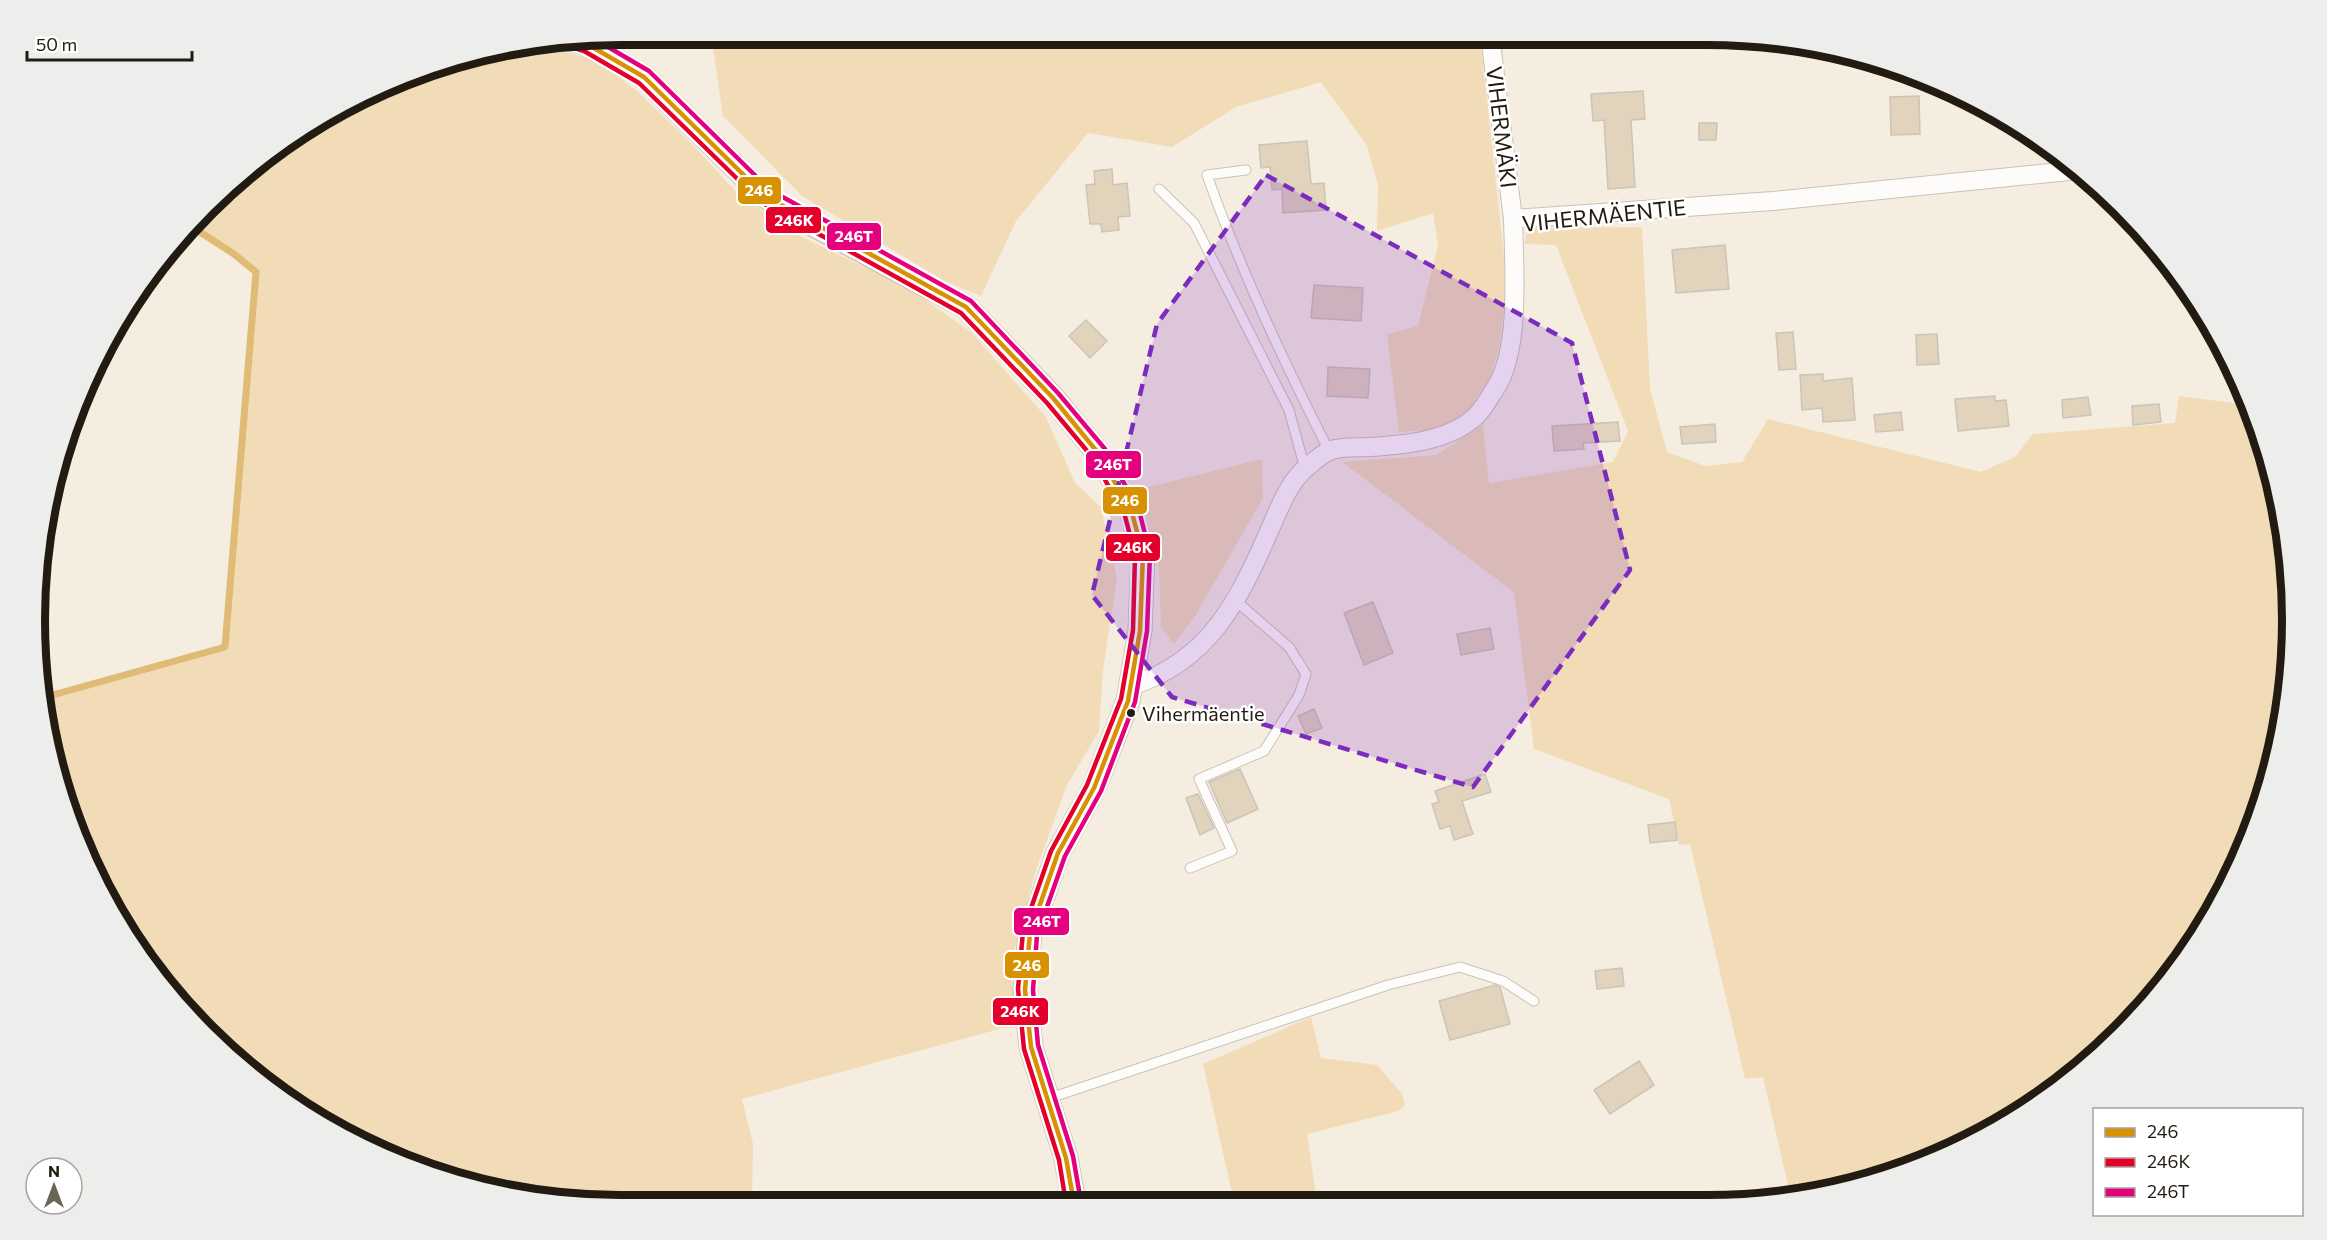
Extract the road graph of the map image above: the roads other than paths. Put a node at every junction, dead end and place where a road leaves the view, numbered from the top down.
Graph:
1 (1491, 45) edge
2 (590, 46) edge
3 (1246, 170) dead end
4 (2066, 171) edge
5 (1159, 189) dead end
6 (1513, 219) junction
7 (1329, 451) junction
8 (1305, 469) junction
9 (1236, 601) junction
10 (1131, 686) junction
11 (1190, 868) dead end
12 (1534, 1001) dead end
13 (1050, 1098) junction
14 (1073, 1195) edge

1 - 6 street, VIHERMÄKI
2 - 10 street
3 - 7 lane
4 - 6 street, VIHERMÄENTIE
5 - 8 lane
6 - 7 street, VIHERMÄENTIE
7 - 8 street
8 - 9 street
9 - 10 street
9 - 11 lane
10 - 13 street
12 - 13 lane
13 - 14 street

